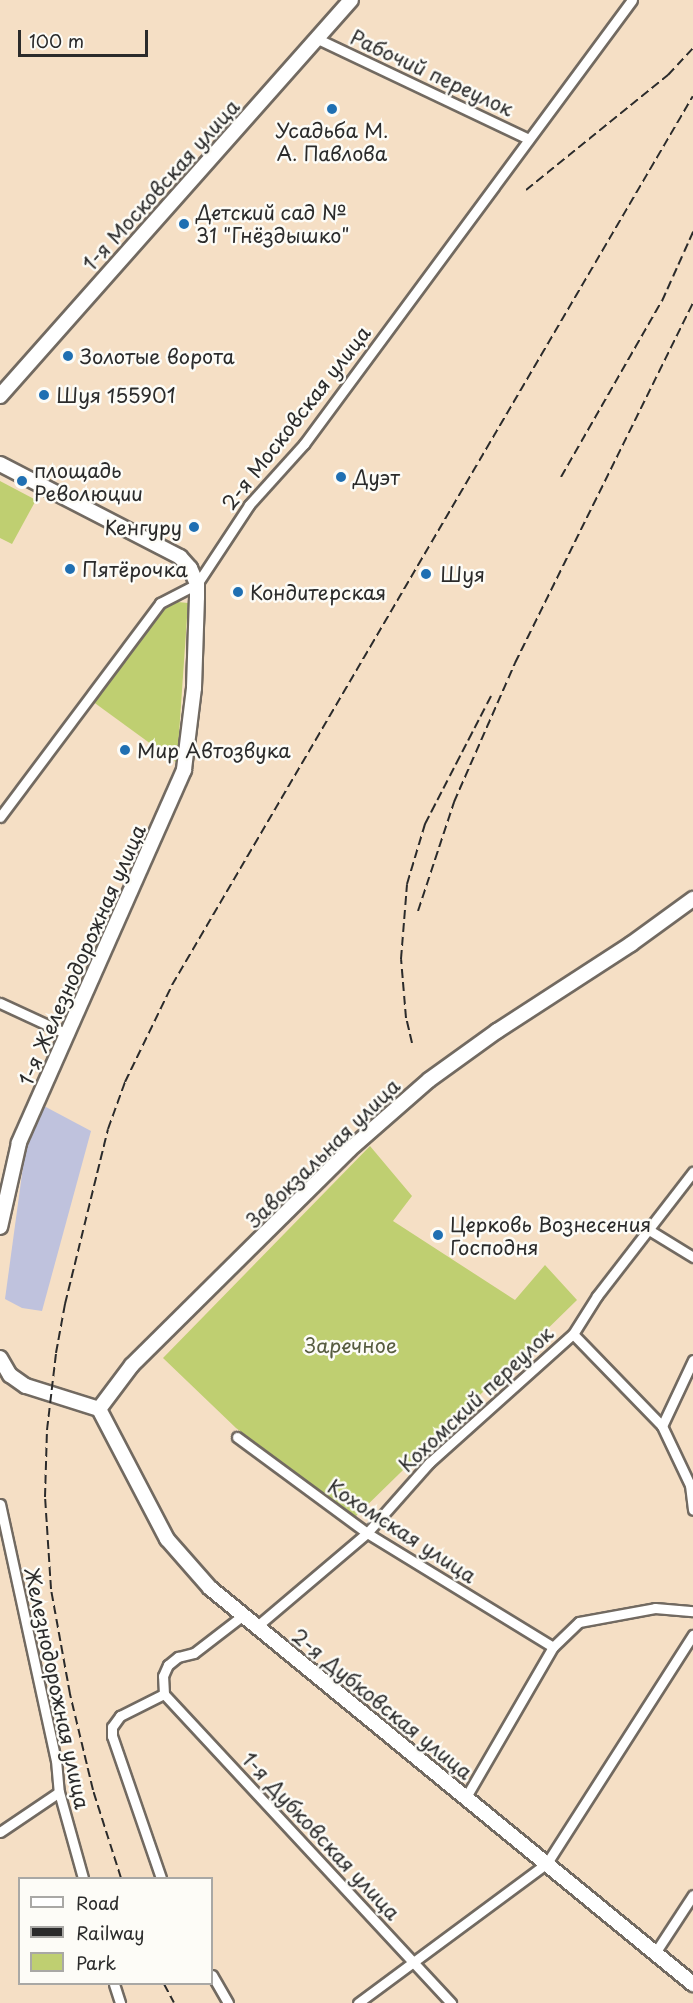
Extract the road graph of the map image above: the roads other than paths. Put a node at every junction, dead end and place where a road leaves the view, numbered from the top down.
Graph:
1 (351, 0) edge
2 (632, 0) edge
3 (318, 39) junction
4 (529, 139) junction
5 (0, 396) edge
6 (0, 464) edge
7 (196, 584) junction
8 (0, 817) edge
9 (693, 900) edge
10 (0, 1003) edge
11 (67, 1034) junction
12 (693, 1172) edge
13 (0, 1227) edge
14 (649, 1230) junction
15 (693, 1257) edge
16 (573, 1334) junction
17 (0, 1358) edge
18 (693, 1360) edge
19 (99, 1409) junction
20 (662, 1426) junction
21 (237, 1437) dead end
22 (0, 1504) edge
23 (693, 1510) edge
24 (367, 1533) junction
25 (693, 1611) edge
26 (242, 1616) junction
27 (256, 1627) junction
28 (693, 1635) edge
29 (553, 1647) junction
30 (164, 1694) junction
31 (59, 1792) junction
32 (466, 1797) junction
33 (0, 1832) edge
34 (547, 1863) junction
35 (83, 1877) edge
36 (162, 1877) edge
37 (693, 1895) edge
38 (655, 1953) junction
39 (413, 1962) junction
40 (213, 1977) edge
41 (693, 1984) edge
42 (115, 1985) edge
43 (120, 2003) edge
44 (228, 2003) edge
45 (358, 2003) edge
46 (451, 2003) edge

1 - 3 main road, 1-я Московская улица
2 - 4 street, 2-я Московская улица
3 - 4 street, Рабочий переулок
3 - 5 main road, 1-я Московская улица
4 - 7 street, 2-я Московская улица
6 - 7 main road
7 - 8 street, 2-я Московская улица
7 - 11 main road, 1-я Железнодорожная улица
9 - 19 main road, Завокзальная улица
10 - 11 street
11 - 13 main road, 1-я Железнодорожная улица
12 - 14 street, Кохомский переулок
14 - 15 street
14 - 16 street, Кохомский переулок
16 - 20 street
16 - 24 street, Кохомский переулок
17 - 19 main road
18 - 20 street
19 - 26 main road, 2-я Дубковская улица
20 - 23 street
21 - 24 street, Кохомская улица
22 - 31 street, Железнодорожная улица
24 - 27 street, Кохомский переулок
24 - 29 street, Кохомская улица
25 - 29 street
26 - 27 main road, 2-я Дубковская улица
26 - 30 street
27 - 32 main road, 2-я Дубковская улица
28 - 34 street
29 - 32 street
30 - 36 street
30 - 39 street, 1-я Дубковская улица
31 - 33 street
31 - 35 street, Железнодорожная улица
32 - 34 main road, 2-я Дубковская улица
34 - 38 main road, 2-я Дубковская улица
34 - 39 street
37 - 38 street
38 - 41 main road, 2-я Дубковская улица
39 - 45 street
39 - 46 street, 1-я Дубковская улица
40 - 44 street
42 - 43 street

